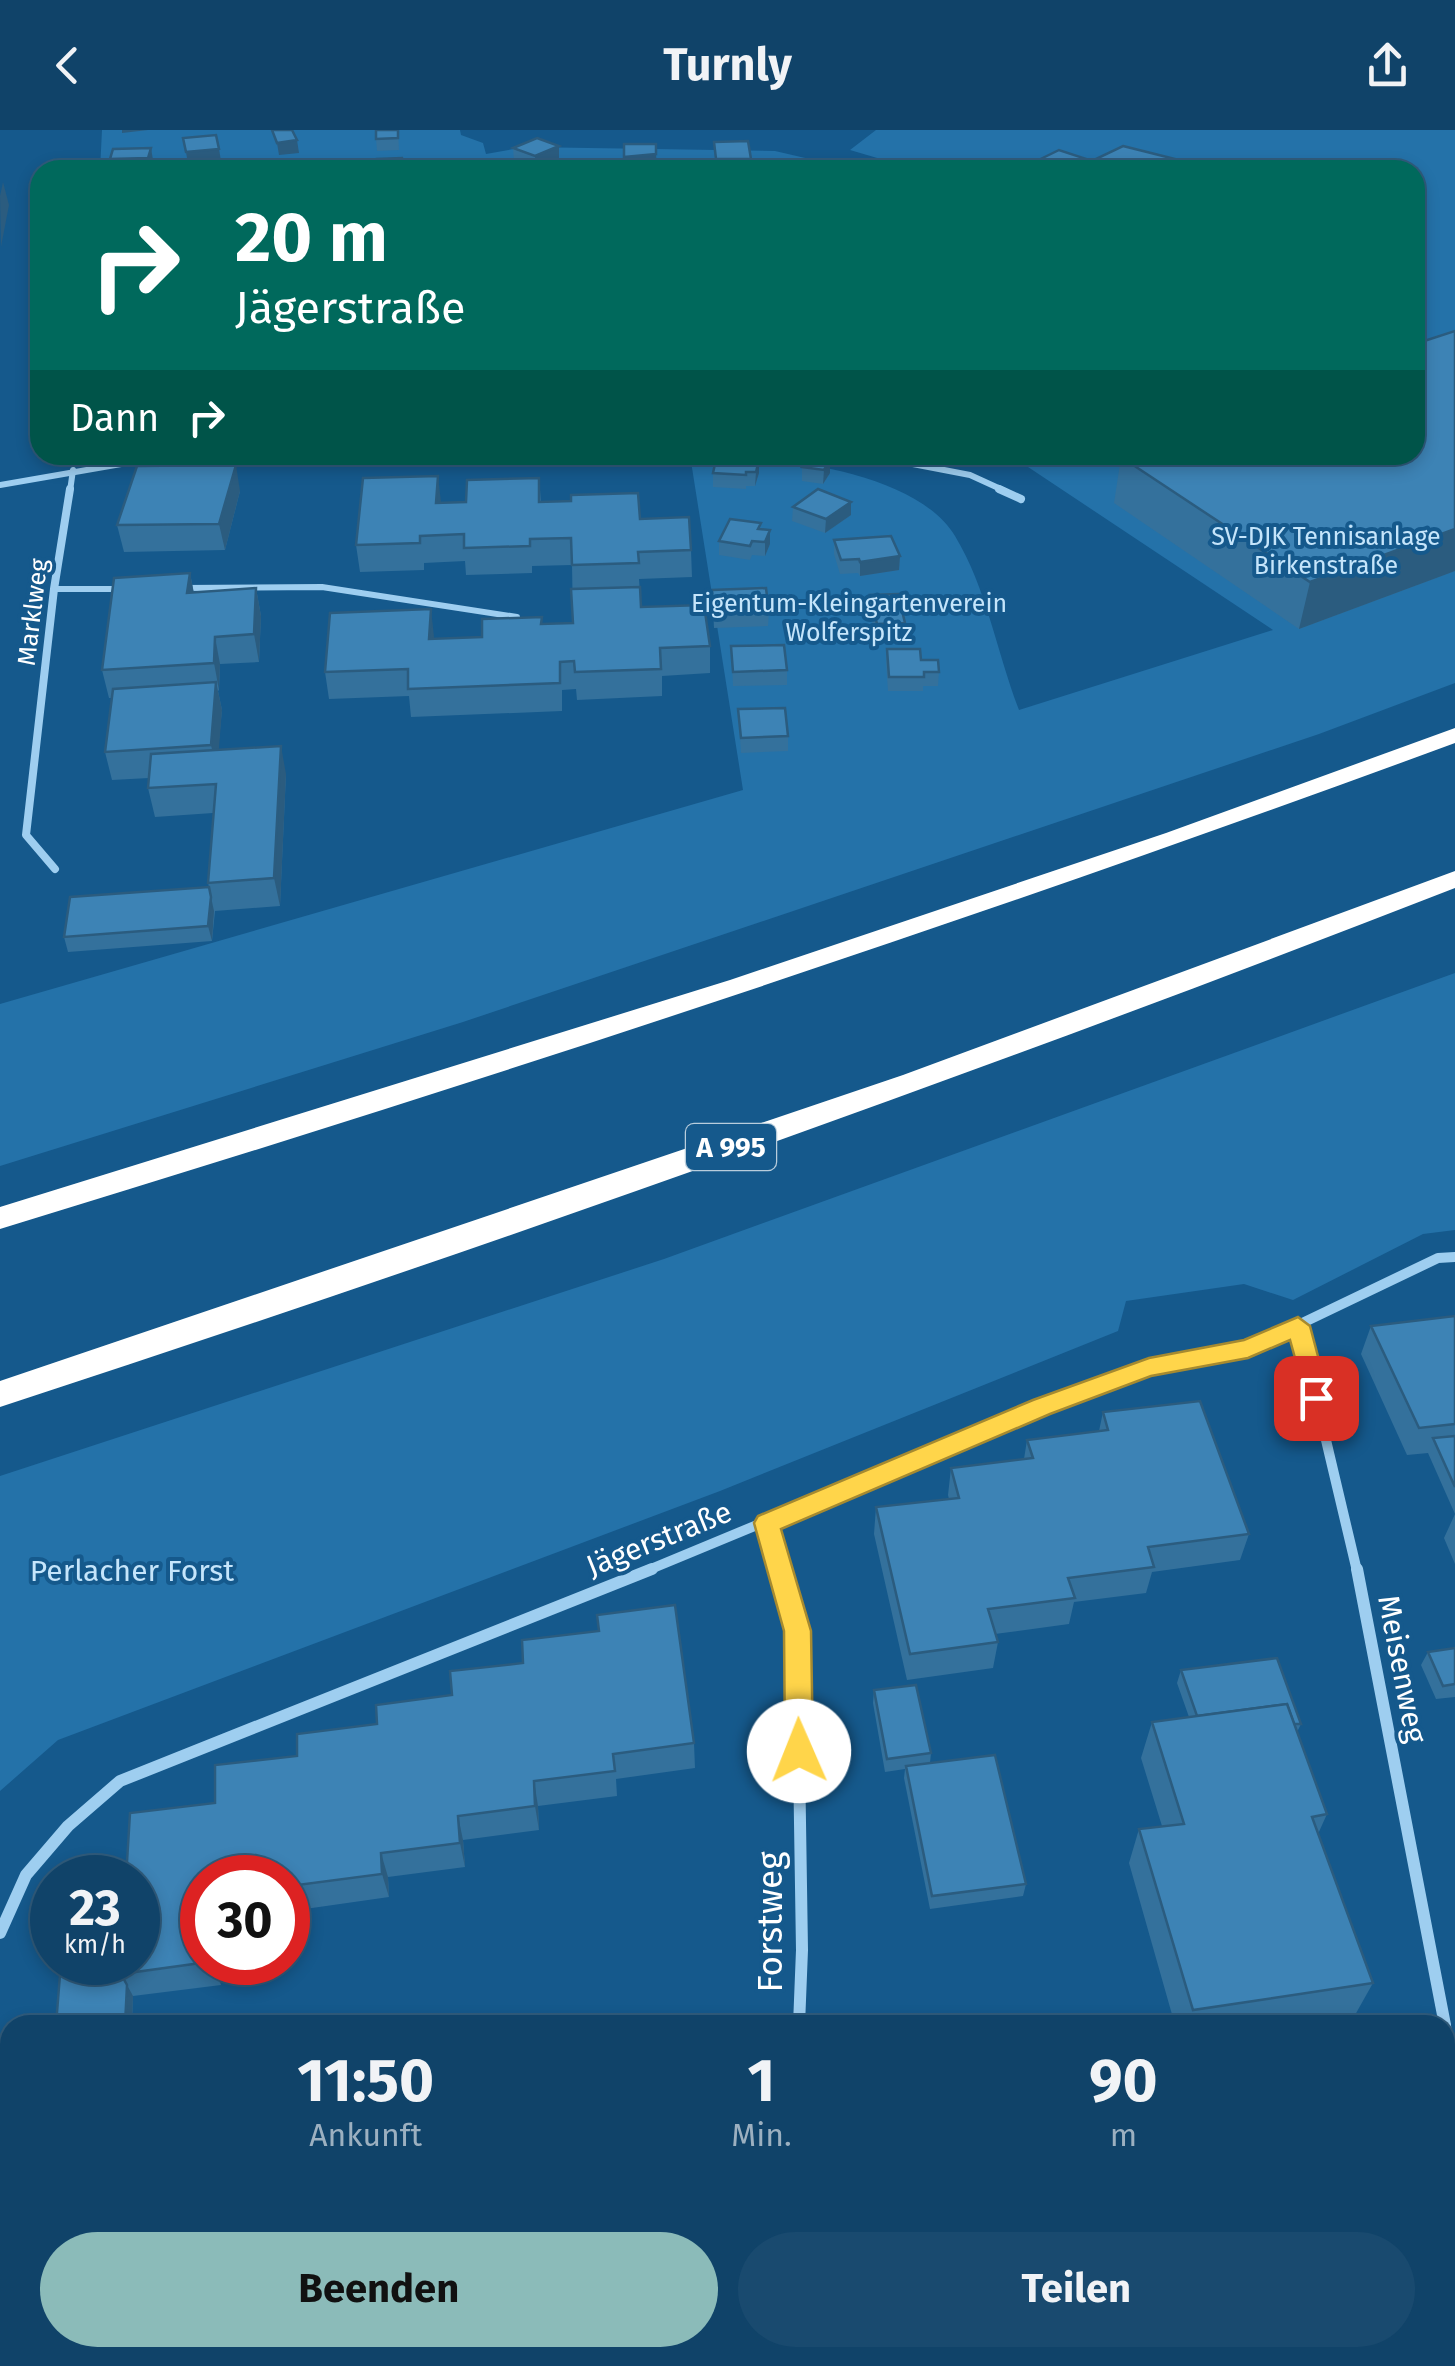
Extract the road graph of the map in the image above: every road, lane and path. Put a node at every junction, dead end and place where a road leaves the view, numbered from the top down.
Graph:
1 (106, 465) edge
2 (918, 465) edge
3 (73, 470) junction
4 (0, 485) edge
5 (1021, 499) dead end
6 (131, 588) edge
7 (169, 588) edge
8 (54, 589) junction
9 (517, 617) edge
10 (1455, 735) edge
11 (55, 869) dead end
12 (1455, 879) edge
13 (0, 1218) edge
14 (1455, 1256) edge
15 (1298, 1326) junction
16 (0, 1394) edge
17 (767, 1523) junction
18 (0, 1933) edge
19 (799, 2015) edge
20 (1443, 2015) edge

1 - 3 street
2 - 5 street
3 - 4 street
3 - 8 street, Marklweg
6 - 8 lane
7 - 9 lane
8 - 11 street, Marklweg
10 - 13 highway
12 - 16 highway, A 995
14 - 15 street, Jägerstraße
15 - 17 street, Jägerstraße
15 - 20 street, Meisenweg
17 - 18 street, Jägerstraße
17 - 19 street, Forstweg

